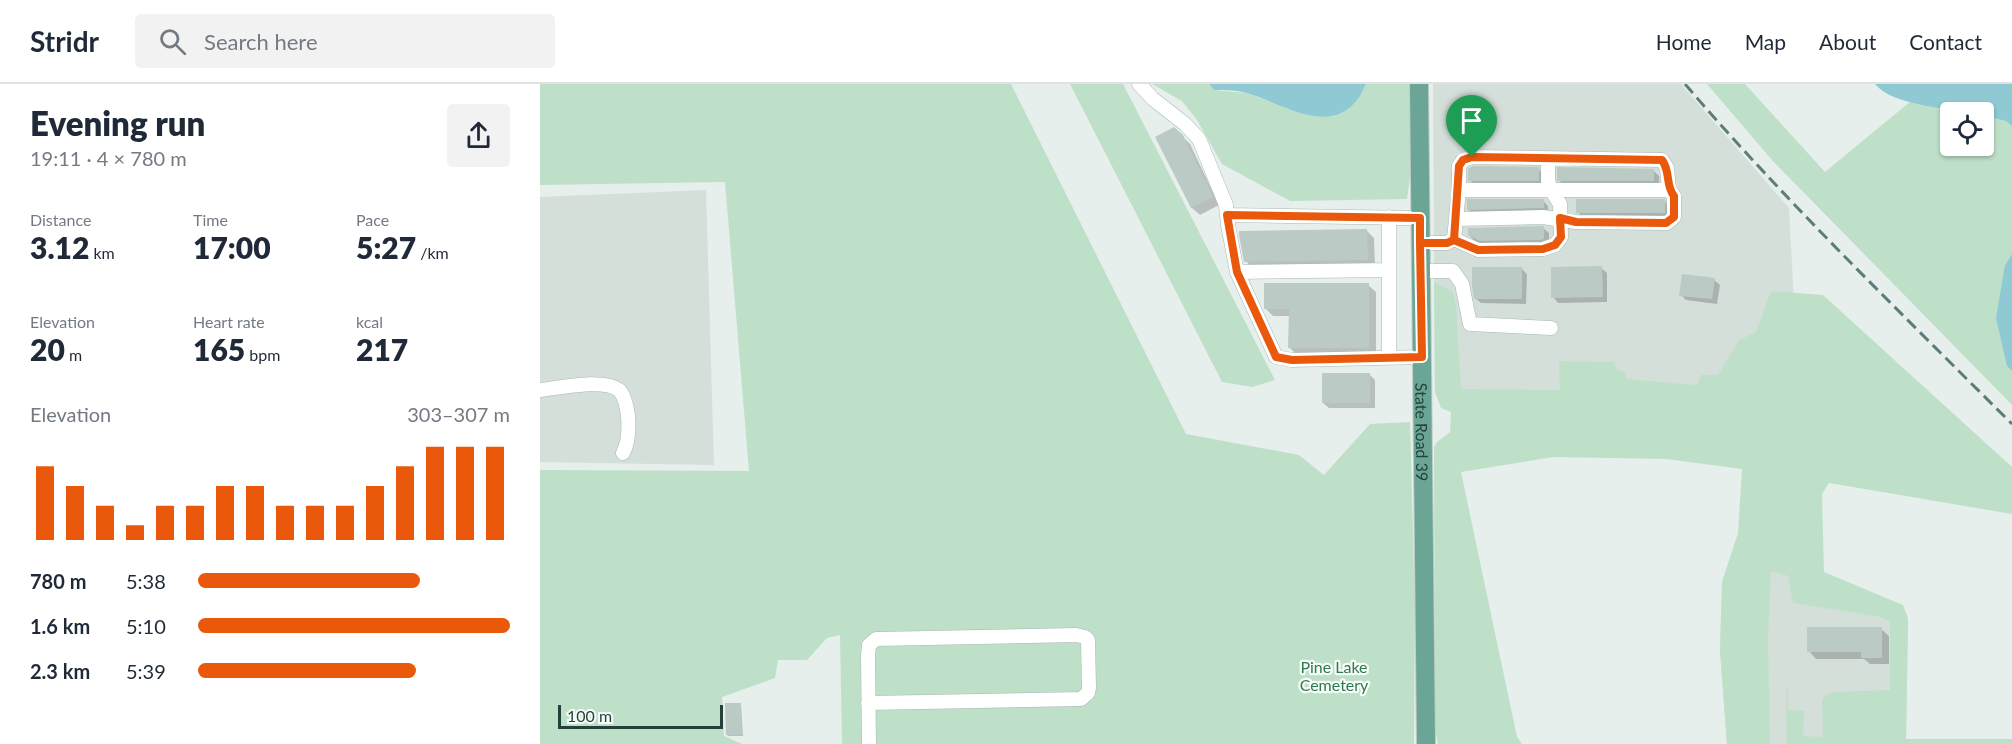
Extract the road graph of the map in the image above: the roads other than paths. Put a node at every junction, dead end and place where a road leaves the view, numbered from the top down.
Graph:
1 (1139, 84) edge
2 (1419, 84) edge
3 (1548, 159) junction
4 (1458, 190) junction
5 (1551, 190) junction
6 (1669, 190) junction
7 (1227, 215) junction
8 (1389, 217) junction
9 (1420, 218) junction
10 (1560, 218) junction
11 (1456, 219) junction
12 (1454, 240) junction
13 (1420, 243) junction
14 (1389, 270) junction
15 (1421, 271) junction
16 (1237, 272) junction
17 (1551, 328) dead end
18 (1389, 357) junction
19 (1422, 357) junction
20 (540, 390) edge
21 (623, 453) dead end
22 (868, 703) junction
23 (869, 744) edge
24 (1426, 744) edge

1 - 7 lane
2 - 9 main road, State Road 39
3 - 4 lane
3 - 5 lane
3 - 6 lane
4 - 5 lane
4 - 11 lane
5 - 6 lane
5 - 10 lane
6 - 10 lane
7 - 8 lane
7 - 16 lane
8 - 9 lane
8 - 14 lane
9 - 13 main road, State Road 39
10 - 11 lane
10 - 12 lane
11 - 12 lane
12 - 13 lane
13 - 15 main road, State Road 39
14 - 16 lane
14 - 18 lane
15 - 17 lane
15 - 19 main road, State Road 39
16 - 18 lane
18 - 19 lane
19 - 24 main road, State Road 39
20 - 21 lane
22 - 22 lane
22 - 23 lane

